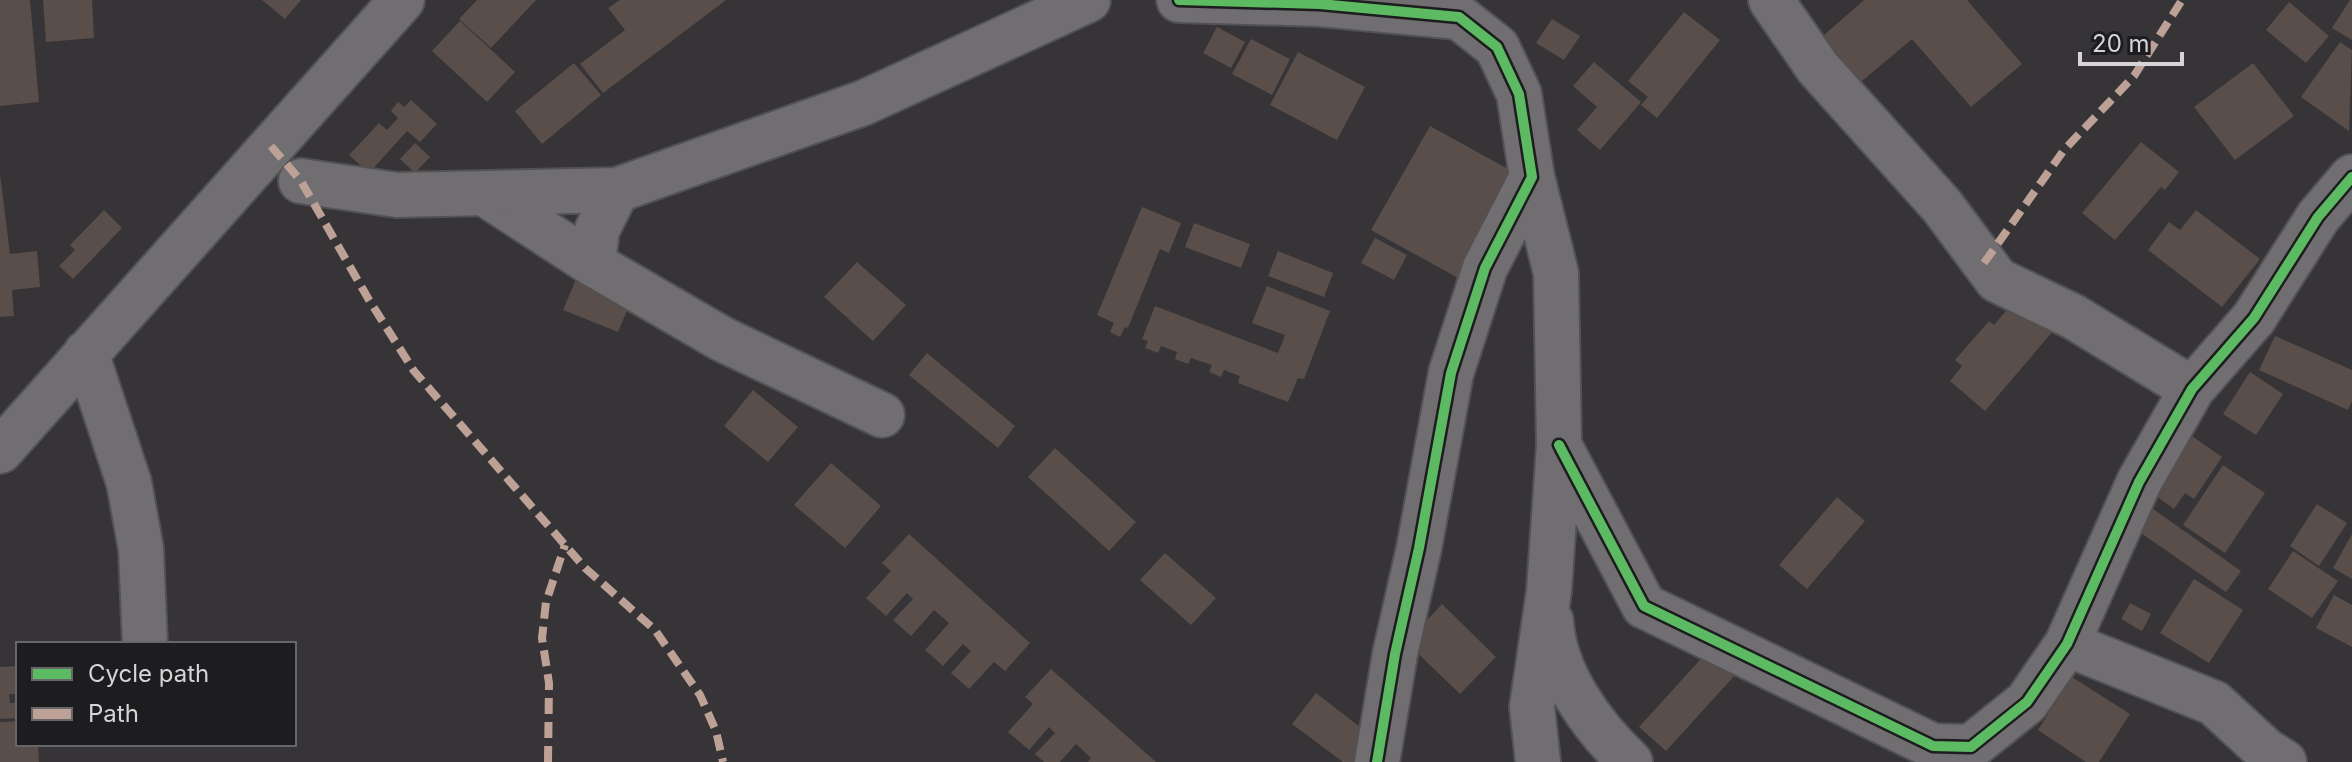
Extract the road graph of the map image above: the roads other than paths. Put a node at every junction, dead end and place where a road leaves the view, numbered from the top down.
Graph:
1 (402, 0) edge
2 (1088, 0) edge
3 (1179, 0) edge
4 (1771, 0) edge
5 (1473, 8) edge
6 (1532, 177) junction
7 (2352, 177) edge
8 (301, 181) dead end
9 (617, 190) junction
10 (487, 195) junction
11 (593, 264) junction
12 (86, 353) junction
13 (2192, 389) junction
14 (882, 415) dead end
15 (1559, 445) junction
16 (0, 451) edge
17 (1549, 591) junction
18 (145, 642) edge
19 (2067, 644) junction
20 (1377, 762) edge
21 (1538, 762) edge
22 (1630, 762) edge
23 (2284, 762) edge

1 - 12 street
2 - 9 street
3 - 5 street
4 - 13 street
5 - 6 street
6 - 15 street
6 - 20 street
7 - 13 street
8 - 10 street
9 - 10 street
9 - 11 street
10 - 11 street
11 - 14 street
12 - 16 street
12 - 18 street
13 - 19 street
15 - 17 street
15 - 19 street
17 - 21 street
17 - 22 street
19 - 23 street

